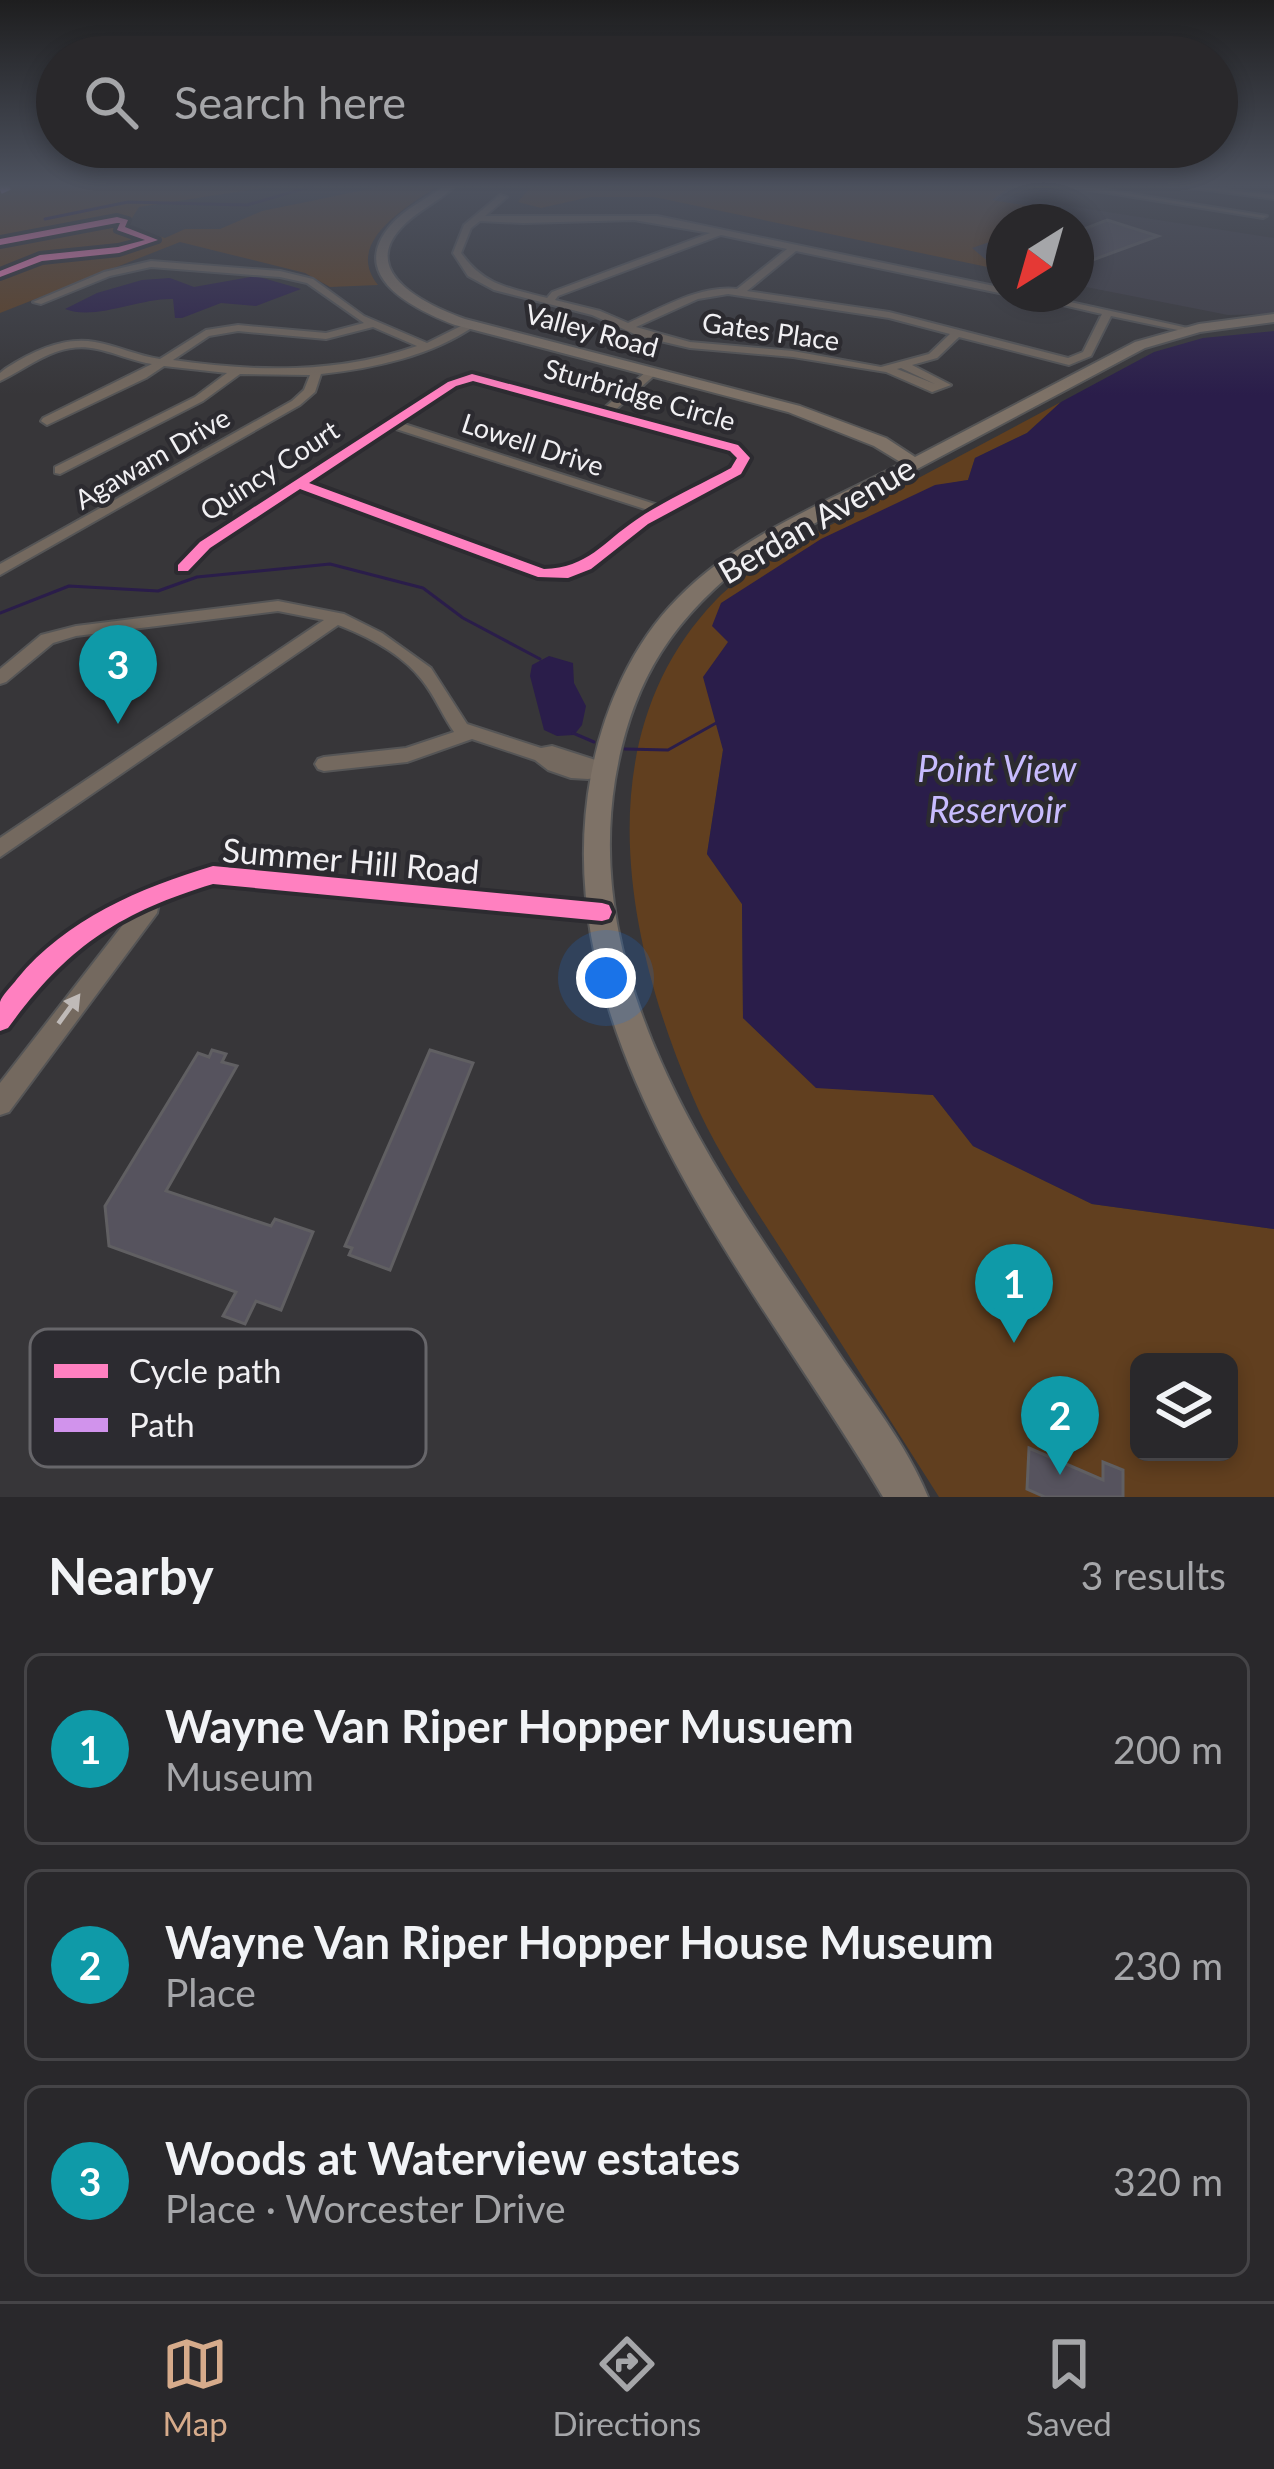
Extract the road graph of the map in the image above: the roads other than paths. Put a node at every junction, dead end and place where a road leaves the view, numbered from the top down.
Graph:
1 (382, 256) edge
2 (458, 256) edge
3 (657, 256) edge
4 (784, 256) edge
5 (837, 256) edge
6 (986, 287) edge
7 (739, 292) junction
8 (38, 302) dead end
9 (548, 302) junction
10 (1094, 309) edge
11 (1108, 312) junction
12 (1274, 318) edge
13 (374, 324) junction
14 (465, 324) junction
15 (628, 327) junction
16 (1192, 330) junction
17 (957, 333) junction
18 (428, 346) junction
19 (160, 362) junction
20 (905, 366) junction
21 (238, 370) junction
22 (890, 370) junction
23 (651, 373) junction
24 (316, 375) junction
25 (0, 378) edge
26 (777, 407) junction
27 (606, 412) junction
28 (47, 421) dead end
29 (830, 421) junction
30 (390, 423) junction
31 (946, 446) junction
32 (914, 463) junction
33 (59, 470) dead end
34 (297, 483) junction
35 (661, 510) junction
36 (4, 565) edge
37 (183, 568) dead end
38 (338, 618) junction
39 (0, 677) edge
40 (471, 733) junction
41 (323, 764) dead end
42 (604, 770) junction
43 (0, 849) edge
44 (167, 892) junction
45 (602, 912) junction
46 (0, 1020) edge
47 (0, 1103) edge
48 (907, 1497) edge

1 - 14 main road, Valley Road
2 - 9 street, Gates Place
3 - 9 street
4 - 7 street
5 - 6 street
7 - 15 street
7 - 17 street
8 - 13 street
9 - 15 street, Gates Place
10 - 11 street
11 - 16 street
11 - 17 street
12 - 16 main road, Berdan Avenue
13 - 18 street
13 - 19 street
14 - 18 street
14 - 23 main road, Valley Road
15 - 22 street, Gates Place
16 - 31 main road, Berdan Avenue
17 - 20 street, Gates Place
18 - 24 street
19 - 21 street
19 - 25 street
19 - 28 street
20 - 22 street, Gates Place
20 - 22 street, Gates Place
21 - 24 street
21 - 33 street
23 - 26 main road, Valley Road
23 - 27 street
24 - 36 street, Agawam Drive
26 - 29 main road, Valley Road
26 - 32 main road, Valley Road
27 - 30 street, Sturbridge Circle
27 - 35 street, Sturbridge Circle
29 - 31 main road
29 - 32 main road, Valley Road
30 - 34 street, Quincy Court
30 - 35 street, Lowell Drive
31 - 32 main road, Berdan Avenue
32 - 42 main road, Berdan Avenue
34 - 35 street, Sturbridge Circle
34 - 37 street, Quincy Court
38 - 39 street
38 - 40 street
38 - 43 street
40 - 41 street
40 - 42 street
42 - 45 main road, Berdan Avenue
44 - 45 street, Summer Hill Road
44 - 46 street, Summer Hill Road
47 -> 44 street, Summer Hill Road
45 - 48 main road, Berdan Avenue

